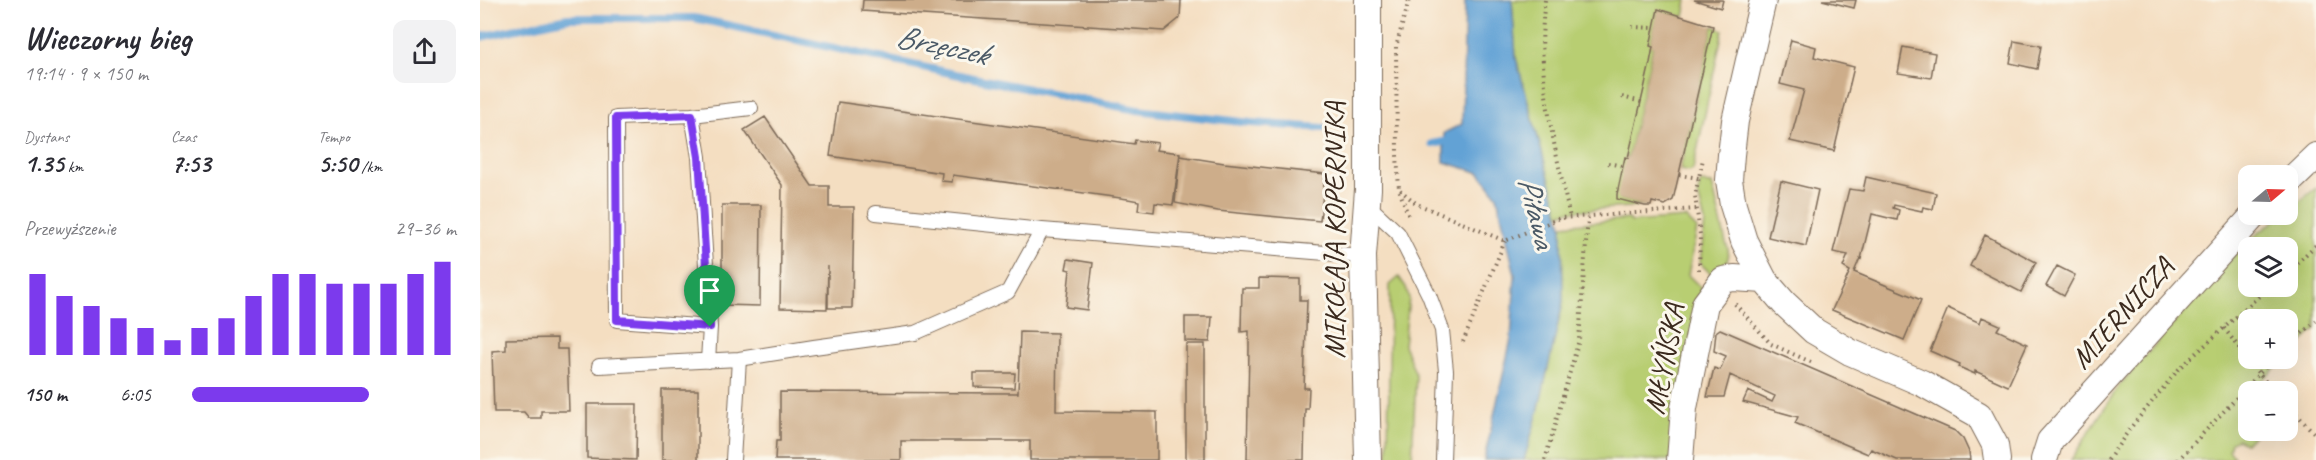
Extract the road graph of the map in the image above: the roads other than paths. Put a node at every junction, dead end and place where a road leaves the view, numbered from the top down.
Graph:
1 (1368, 0) edge
2 (1763, 0) edge
3 (751, 108) dead end
4 (692, 115) junction
5 (2316, 156) edge
6 (2298, 173) edge
7 (1368, 205) junction
8 (876, 213) dead end
9 (2245, 225) edge
10 (1042, 230) junction
11 (1364, 256) junction
12 (1764, 280) junction
13 (710, 327) junction
14 (739, 359) junction
15 (708, 361) junction
16 (599, 366) dead end
17 (733, 460) edge
18 (1368, 460) edge
19 (1443, 460) edge
20 (1680, 460) edge
21 (1997, 460) edge
22 (2044, 460) edge

1 - 7 street, MIKOŁAJA KOPERNIKA
2 - 12 street
3 - 4 lane
4 - 13 lane
4 - 13 lane
5 - 6 street
7 - 11 street, MIKOŁAJA KOPERNIKA
7 - 19 lane
8 - 10 lane
9 - 22 street, MIERNICZA
10 - 11 lane
10 - 14 lane
11 - 18 street, MIKOŁAJA KOPERNIKA
12 - 20 street, MŁYŃSKA
12 - 21 street
13 - 15 lane
14 - 15 lane
14 - 17 lane
15 - 16 lane

